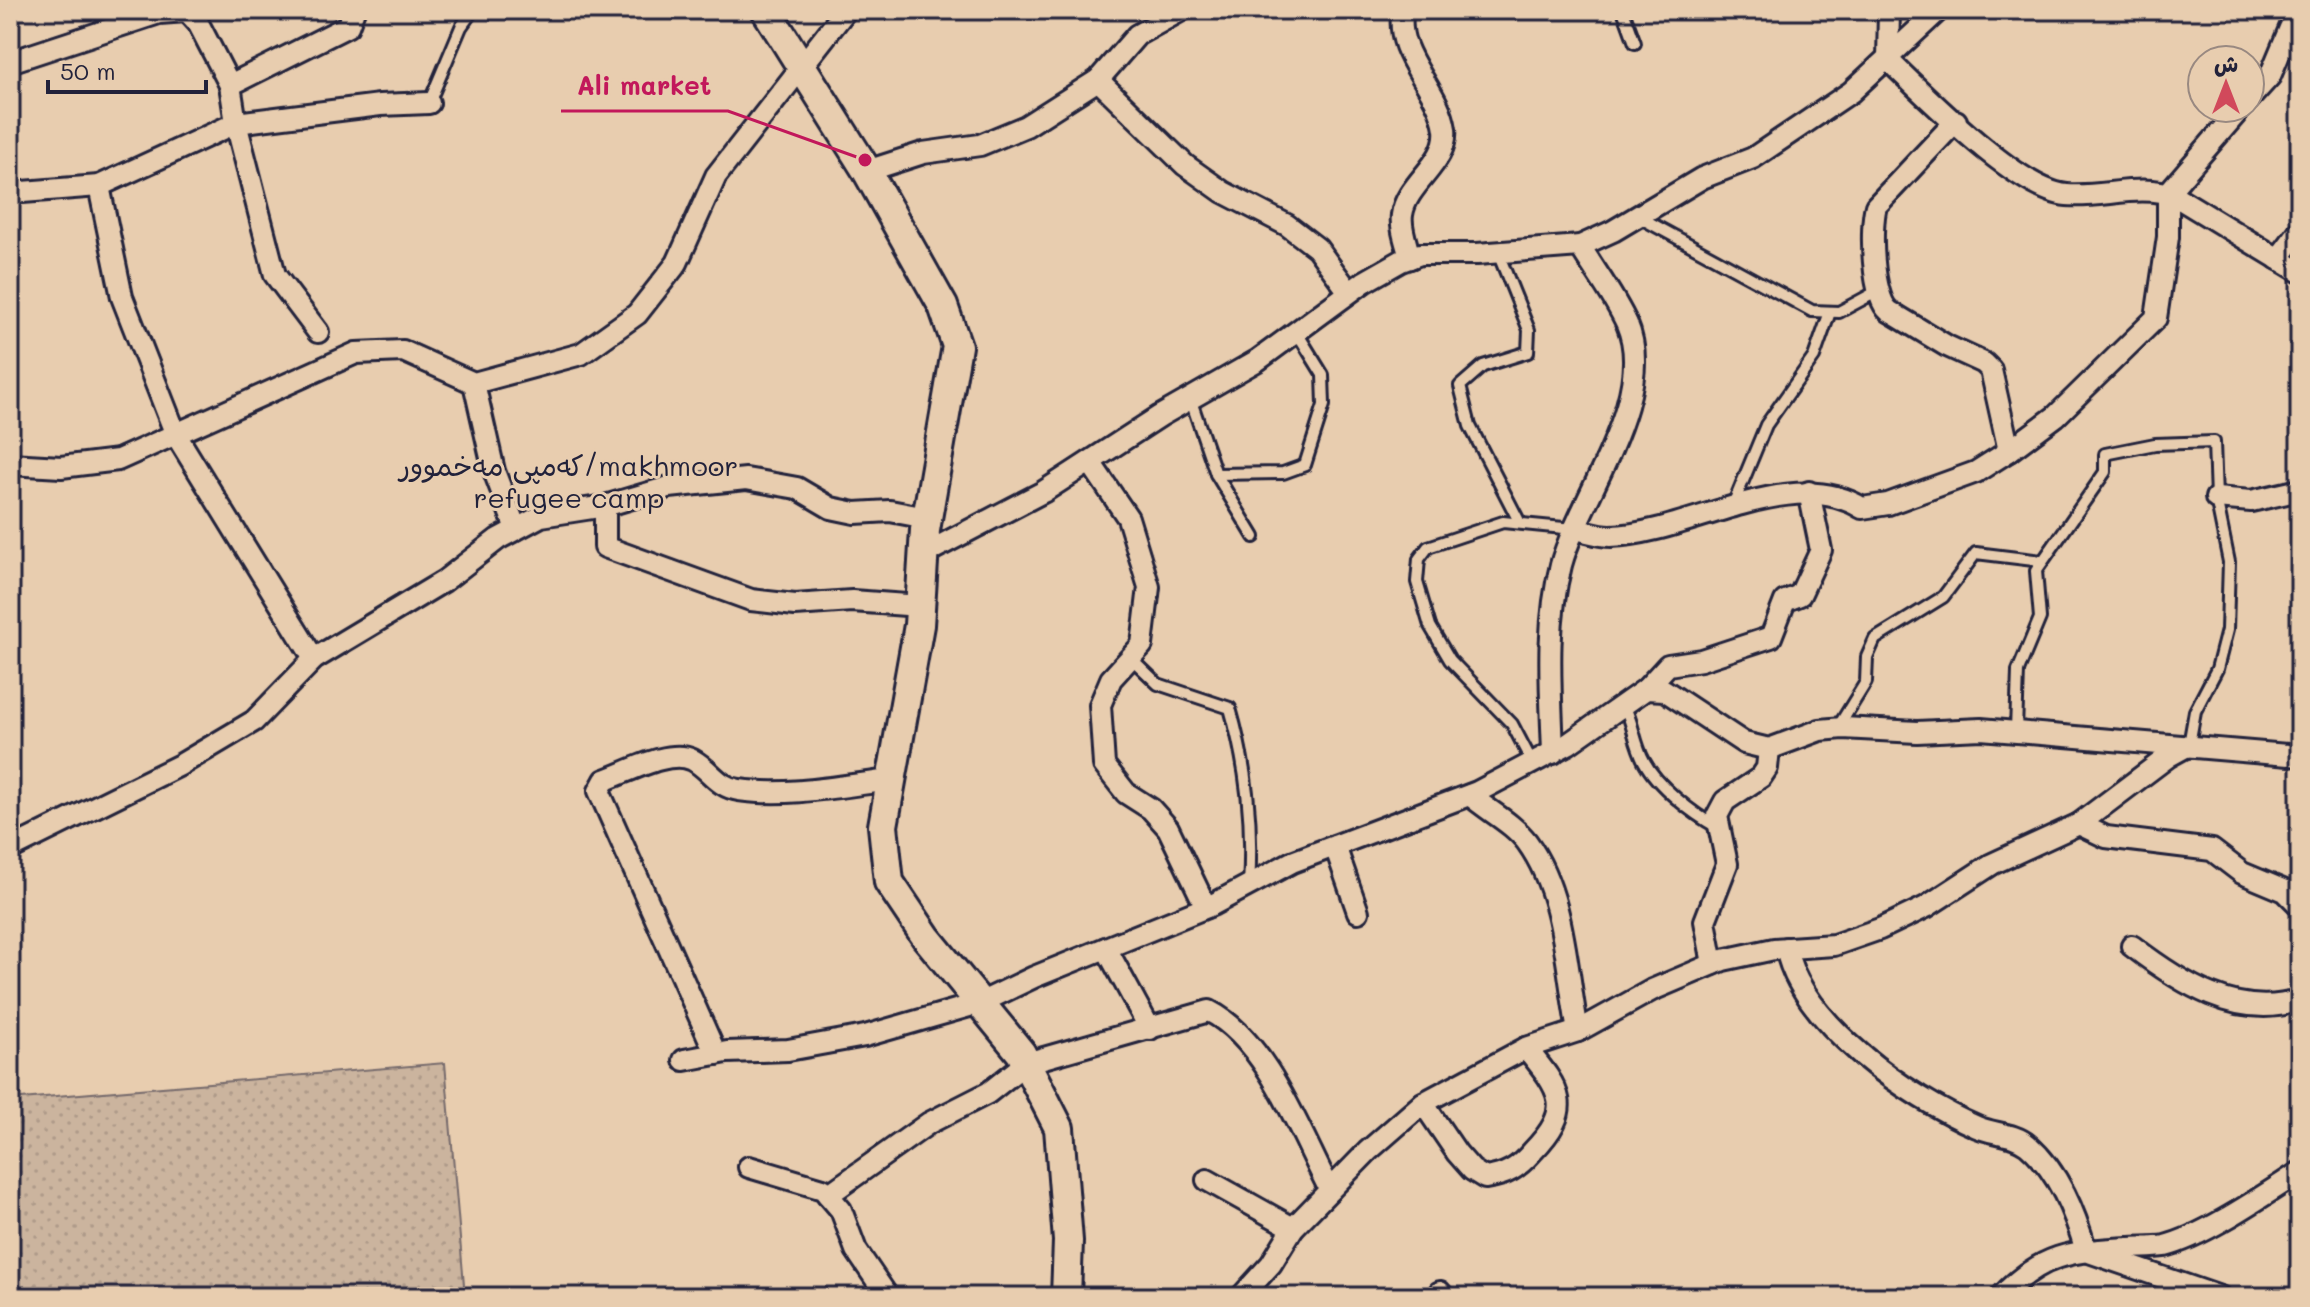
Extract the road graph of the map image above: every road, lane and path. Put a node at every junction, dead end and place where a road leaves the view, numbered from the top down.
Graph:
1 (354, 10) edge
2 (473, 10) edge
3 (766, 10) edge
4 (846, 10) edge
5 (1182, 10) edge
6 (1403, 10) edge
7 (1623, 10) edge
8 (1889, 10) edge
9 (1939, 10) edge
10 (2300, 25) edge
11 (1635, 43) dead end
12 (1888, 60) junction
13 (10, 62) edge
14 (803, 67) junction
15 (1098, 80) junction
16 (2266, 80) edge
17 (230, 85) junction
18 (429, 103) joint
19 (1956, 121) junction
20 (236, 123) junction
21 (2227, 124) edge
22 (867, 171) junction
23 (99, 186) junction
24 (11, 191) edge
25 (2168, 193) junction
26 (1639, 217) junction
27 (2300, 230) edge
28 (1580, 246) junction
29 (1498, 253) junction
30 (1410, 258) junction
31 (2278, 259) junction
32 (2300, 272) edge
33 (1878, 291) junction
34 (1349, 292) junction
35 (1830, 312) junction
36 (1296, 331) junction
37 (318, 332) dead end
38 (474, 383) junction
39 (1190, 398) junction
40 (176, 435) junction
41 (2009, 451) junction
42 (1090, 462) junction
43 (10, 464) edge
44 (1216, 474) junction
45 (2300, 490) edge
46 (1809, 492) junction
47 (2216, 498) junction
48 (1733, 505) junction
49 (605, 506) junction
50 (927, 518) junction
51 (1520, 523) junction
52 (516, 529) junction
53 (1574, 529) junction
54 (1254, 537) dead end
55 (924, 554) junction
56 (2042, 561) junction
57 (920, 606) junction
58 (1130, 657) junction
59 (314, 659) junction
60 (1646, 689) junction
61 (1623, 703) junction
62 (1837, 729) junction
63 (2016, 731) junction
64 (2189, 745) junction
65 (1769, 749) junction
66 (1553, 753) junction
67 (2300, 756) edge
68 (1533, 764) junction
69 (891, 780) junction
70 (1470, 795) junction
71 (2079, 824) junction
72 (1719, 828) junction
73 (1335, 846) junction
74 (10, 849) edge
75 (1249, 885) junction
76 (2300, 906) edge
77 (1206, 907) junction
78 (1358, 912) dead end
79 (2132, 946) dead end
80 (1106, 948) junction
81 (1786, 948) junction
82 (1713, 964) junction
83 (2300, 1000) edge
84 (980, 1003) junction
85 (1150, 1029) junction
86 (1578, 1031) junction
87 (1526, 1048) junction
88 (716, 1054) junction
89 (684, 1060) dead end
90 (1026, 1063) junction
91 (1423, 1103) junction
92 (749, 1167) dead end
93 (2300, 1172) edge
94 (1207, 1180) dead end
95 (1330, 1190) junction
96 (828, 1195) junction
97 (1293, 1228) junction
98 (2086, 1251) junction
99 (888, 1297) edge
100 (1066, 1297) edge
101 (1241, 1297) edge
102 (2001, 1297) edge
103 (2220, 1297) edge

1 - 17 street
2 - 18 lane
3 - 14 street
4 - 14 street
5 - 15 street
6 - 30 street
7 - 11 lane
8 - 12 street
9 - 12 street
10 - 16 street
12 - 19 street
12 - 26 street
13 - 17 street
14 - 22 street
14 - 38 street
15 - 22 street
15 - 34 street
17 - 20 street
18 - 20 street
19 - 25 street
19 - 33 street
20 - 23 street
20 - 37 street
21 - 25 street
22 - 50 street
23 - 24 street
23 - 40 street
25 - 31 street
25 - 41 street
26 - 28 street
26 - 35 lane
27 - 31 street
28 - 29 street
28 - 53 street
29 - 30 street
29 - 51 lane
30 - 34 street
31 - 32 street
33 - 35 lane
33 - 41 street
34 - 36 street
35 - 48 lane
36 - 39 street
36 - 44 lane
38 - 40 street
38 - 52 street
39 - 42 street
39 - 44 lane
40 - 43 street
40 - 59 street
41 - 46 street
42 - 55 street
42 - 58 street
44 - 54 lane
45 - 47 street
46 - 48 street
46 - 60 street
47 - 56 lane
47 - 64 lane
48 - 53 street
49 - 50 street
49 - 52 street
49 - 57 street
50 - 55 street
51 - 53 lane
51 - 68 lane
52 - 59 street
53 - 66 street
55 - 57 street
56 - 62 lane
56 - 63 lane
57 - 69 street
58 - 75 lane
58 - 77 street
59 - 74 street
60 - 61 street
60 - 65 street
61 - 66 street
61 - 72 lane
62 - 63 street
62 - 65 street
63 - 64 street
64 - 67 street
64 - 71 street
65 - 72 street
66 - 68 street
68 - 70 street
69 - 84 street
69 - 88 street
70 - 73 street
70 - 86 street
71 - 76 street
71 - 81 street
72 - 82 street
73 - 75 street
73 - 78 street
75 - 77 street
77 - 80 street
79 - 83 street
80 - 84 street
80 - 85 street
81 - 82 street
81 - 98 street
82 - 86 street
84 - 88 street
84 - 90 street
85 - 90 street
85 - 95 street
86 - 87 street
87 - 91 street
87 - 91 street
88 - 89 street
90 - 96 street
90 - 100 street
91 - 95 street
92 - 96 street
93 - 98 street
94 - 97 street
95 - 97 street
96 - 99 street
97 - 101 street
98 - 102 street
98 - 103 street

